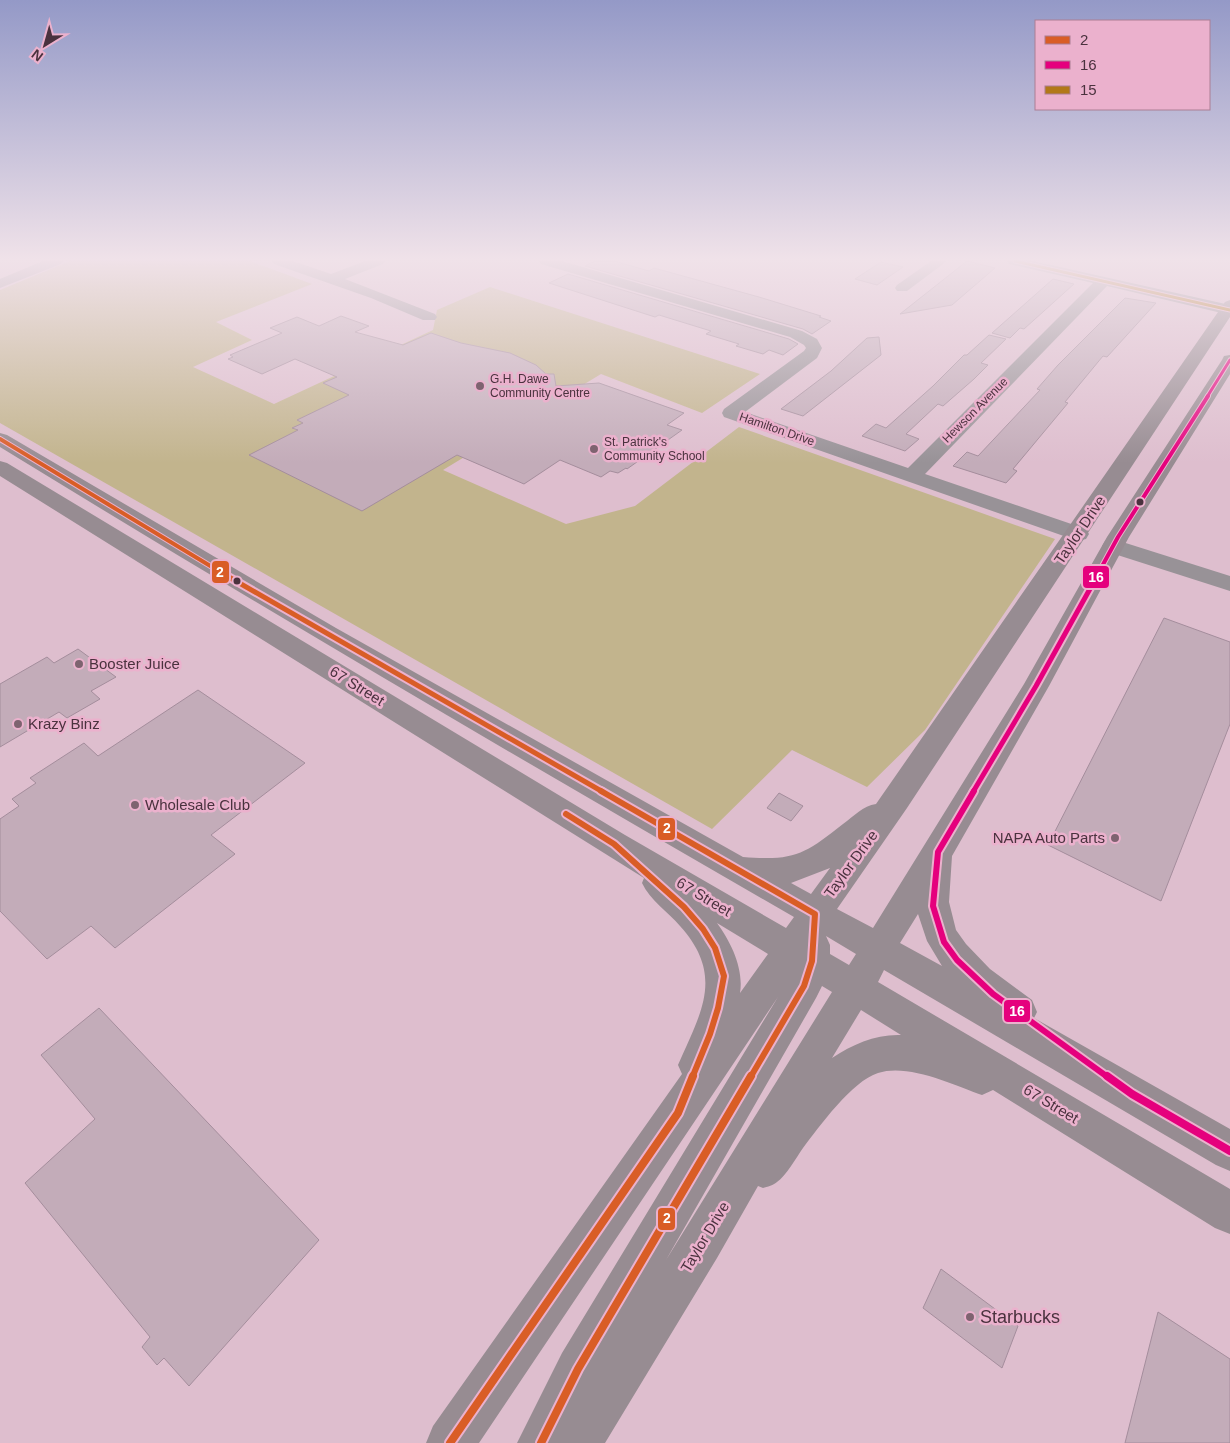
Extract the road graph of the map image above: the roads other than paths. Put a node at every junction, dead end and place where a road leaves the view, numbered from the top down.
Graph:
1 (771, 328) edge
2 (1057, 328) edge
3 (1215, 328) edge
4 (1230, 360) edge
5 (0, 439) edge
6 (0, 467) edge
7 (911, 476) junction
8 (1078, 534) junction
9 (1113, 546) junction
10 (1230, 584) edge
11 (896, 800) junction
12 (614, 844) junction
13 (938, 852) junction
14 (734, 869) junction
15 (815, 914) junction
16 (879, 949) junction
17 (801, 955) junction
18 (856, 988) junction
19 (1132, 1094) junction
20 (1041, 1098) junction
21 (678, 1113) junction
22 (1230, 1150) edge
23 (1230, 1213) edge
24 (702, 1243) junction
25 (450, 1443) edge
26 (541, 1443) edge
27 (577, 1443) edge

1 - 7 street, Hamilton Drive
2 - 7 street, Hewson Avenue
3 - 8 main road, Taylor Drive
4 - 9 main road, Taylor Drive
5 - 14 main road, 67 Street
6 - 12 main road, 67 Street
7 - 8 street, Hamilton Drive
8 - 11 main road, Taylor Drive
9 - 10 street
9 - 13 main road, Taylor Drive
11 - 14 main road
11 - 15 main road, Taylor Drive
12 - 17 main road, 67 Street
12 - 21 main road
13 - 16 main road, Taylor Drive
13 - 19 main road
14 - 15 main road, 67 Street
15 - 16 main road, 67 Street
15 - 17 main road
16 - 18 main road, Taylor Drive
16 - 19 main road, 67 Street
17 - 18 main road, 67 Street
17 - 21 main road
17 - 26 main road
18 - 20 main road, 67 Street
18 - 24 main road, Taylor Drive
19 - 22 main road, 67 Street
20 - 23 main road, 67 Street
20 - 24 main road
21 - 25 main road
24 - 27 main road, Taylor Drive

